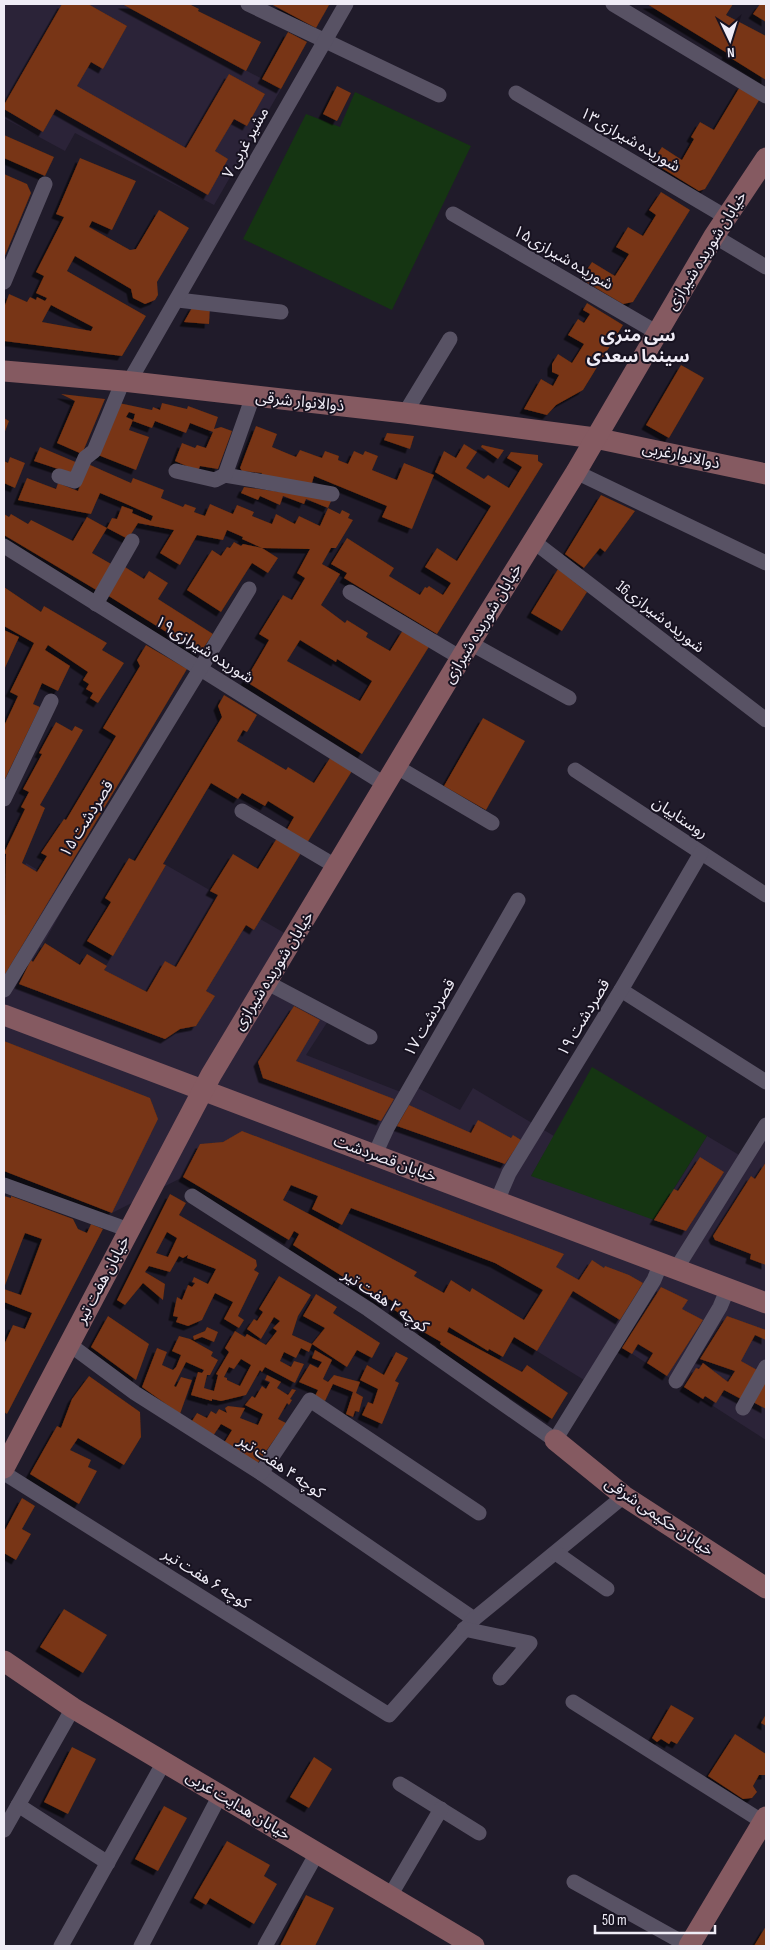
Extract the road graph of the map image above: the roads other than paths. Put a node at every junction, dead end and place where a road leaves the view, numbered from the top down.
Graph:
1 (248, 4) edge
2 (346, 4) edge
3 (613, 4) edge
4 (325, 42) junction
5 (516, 94) dead end
6 (440, 95) dead end
7 (766, 96) edge
8 (766, 158) edge
9 (45, 184) dead end
10 (453, 214) dead end
11 (726, 217) junction
12 (714, 236) junction
13 (766, 268) edge
14 (4, 282) edge
15 (178, 300) junction
16 (281, 312) dead end
17 (656, 332) junction
18 (450, 339) dead end
19 (4, 371) edge
20 (126, 382) junction
21 (253, 396) junction
22 (405, 414) junction
23 (595, 438) junction
24 (176, 472) dead end
25 (576, 472) junction
26 (766, 474) edge
27 (225, 475) junction
28 (59, 476) dead end
29 (332, 494) dead end
30 (132, 541) dead end
31 (533, 541) junction
32 (4, 546) edge
33 (766, 563) edge
34 (249, 590) dead end
35 (350, 592) dead end
36 (96, 604) junction
37 (466, 651) junction
38 (201, 668) junction
39 (569, 698) dead end
40 (51, 701) dead end
41 (766, 720) edge
42 (397, 767) junction
43 (574, 770) dead end
44 (386, 786) junction
45 (4, 799) edge
46 (242, 811) dead end
47 (492, 823) dead end
48 (701, 852) junction
49 (337, 867) junction
50 (766, 895) edge
51 (518, 900) dead end
52 (266, 982) junction
53 (4, 990) edge
54 (621, 990) junction
55 (4, 1015) edge
56 (370, 1037) dead end
57 (766, 1082) edge
58 (202, 1091) junction
59 (766, 1125) edge
60 (374, 1154) junction
61 (4, 1185) edge
62 (192, 1196) dead end
63 (497, 1201) junction
64 (129, 1230) junction
65 (668, 1266) junction
66 (728, 1288) junction
67 (766, 1303) edge
68 (69, 1344) junction
69 (766, 1367) edge
70 (676, 1381) dead end
71 (743, 1408) dead end
72 (555, 1440) junction
73 (4, 1468) edge
74 (4, 1473) edge
75 (260, 1474) junction
76 (624, 1496) junction
77 (479, 1514) dead end
78 (556, 1552) junction
79 (766, 1588) edge
80 (607, 1589) dead end
81 (469, 1624) junction
82 (4, 1661) edge
83 (500, 1678) dead end
84 (573, 1702) dead end
85 (73, 1708) junction
86 (164, 1762) junction
87 (400, 1784) dead end
88 (220, 1795) junction
89 (18, 1805) junction
90 (441, 1809) junction
91 (765, 1820) edge
92 (4, 1830) edge
93 (479, 1833) dead end
94 (317, 1853) junction
95 (108, 1862) junction
96 (574, 1882) dead end
97 (390, 1896) junction
98 (62, 1946) edge
99 (141, 1946) edge
100 (265, 1946) edge
101 (474, 1946) edge
102 (689, 1946) edge

1 - 4 street
2 - 4 street, مشیر غربی ۷
3 - 7 street
4 - 6 street
4 - 15 street, مشیر غربی ۷
5 - 11 street, شوریده شیرازی۱۳
8 - 11 main road, خیابان شوریده شیرازی
9 - 14 street
10 - 17 street, شوریده شیرازی۱۵
11 - 12 main road, خیابان شوریده شیرازی
12 - 13 street
12 - 17 main road, خیابان شوریده شیرازی
15 - 16 street
15 - 20 street, مشیر غربی ۷
17 - 23 main road, خیابان شوریده شیرازی
18 - 22 street
19 - 20 main road, ذوالانوار شرقی
20 - 21 main road, ذوالانوار شرقی
20 - 28 street, مشیر غربی ۷
21 - 22 main road, ذوالانوار شرقی
21 - 27 street
22 - 23 main road, ذوالانوار شرقی
23 - 25 main road, خیابان شوریده شیرازی
23 - 26 main road, ذوالانوارغربی
24 - 27 street
25 - 31 main road, خیابان شوریده شیرازی
25 - 33 street
27 - 29 street
30 - 36 street
31 - 37 main road, خیابان شوریده شیرازی
31 - 41 street, شوریده شیرازی16
32 - 36 street, شوریده شیرازی۱۹
34 - 38 street, قصردشت ۱۵
35 - 37 street
36 - 38 street, شوریده شیرازی۱۹
37 - 39 street
37 - 42 main road, خیابان شوریده شیرازی
38 - 44 street, شوریده شیرازی۱۹
38 - 53 street, قصردشت ۱۵
40 - 45 street
42 - 44 main road, خیابان شوریده شیرازی
42 - 47 street
43 - 48 street, روستاییان
44 - 49 main road, خیابان شوریده شیرازی
46 - 49 street
48 - 50 street, روستاییان
48 - 54 street, قصردشت ۱۹
49 - 52 main road, خیابان شوریده شیرازی
51 - 60 street, قصردشت ۱۷
52 - 56 street
52 - 58 main road, خیابان شوریده شیرازی
54 - 57 street
54 - 63 street, قصردشت ۱۹
55 - 58 main road, خیابان قصردشت
58 - 60 main road, خیابان قصردشت
58 - 64 main road, خیابان هفت تیر
59 - 65 street
60 - 63 main road, خیابان قصردشت
61 - 64 street
62 - 72 street, کوچه ۲ هفت تیر
63 - 65 main road, خیابان قصردشت
64 - 68 main road, خیابان هفت تیر
65 - 66 main road, خیابان قصردشت
65 - 72 street
66 - 67 main road, خیابان قصردشت
66 - 70 street
68 - 73 main road, خیابان هفت تیر
68 - 75 street, کوچه ۴ هفت تیر
69 - 71 street
72 - 76 main road, خیابان حکیمی شرقی
74 - 81 street, کوچه ۶ هفت تیر
75 - 77 street
75 - 81 street, کوچه ۴ هفت تیر
76 - 78 street
76 - 79 main road, خیابان حکیمی شرقی
78 - 80 street
78 - 81 street
81 - 83 street
82 - 85 main road, خیابان هدایت غربی
84 - 91 street
85 - 86 main road, خیابان هدایت غربی
85 - 89 street
86 - 88 main road, خیابان هدایت غربی
86 - 95 street
87 - 90 street
88 - 94 main road, خیابان هدایت غربی
88 - 99 street
89 - 92 street
89 - 95 street
90 - 93 street
90 - 97 street
91 - 102 main road
94 - 97 main road, خیابان هدایت غربی
94 - 100 street
95 - 98 street
96 - 102 street
97 - 101 main road, خیابان هدایت غربی

